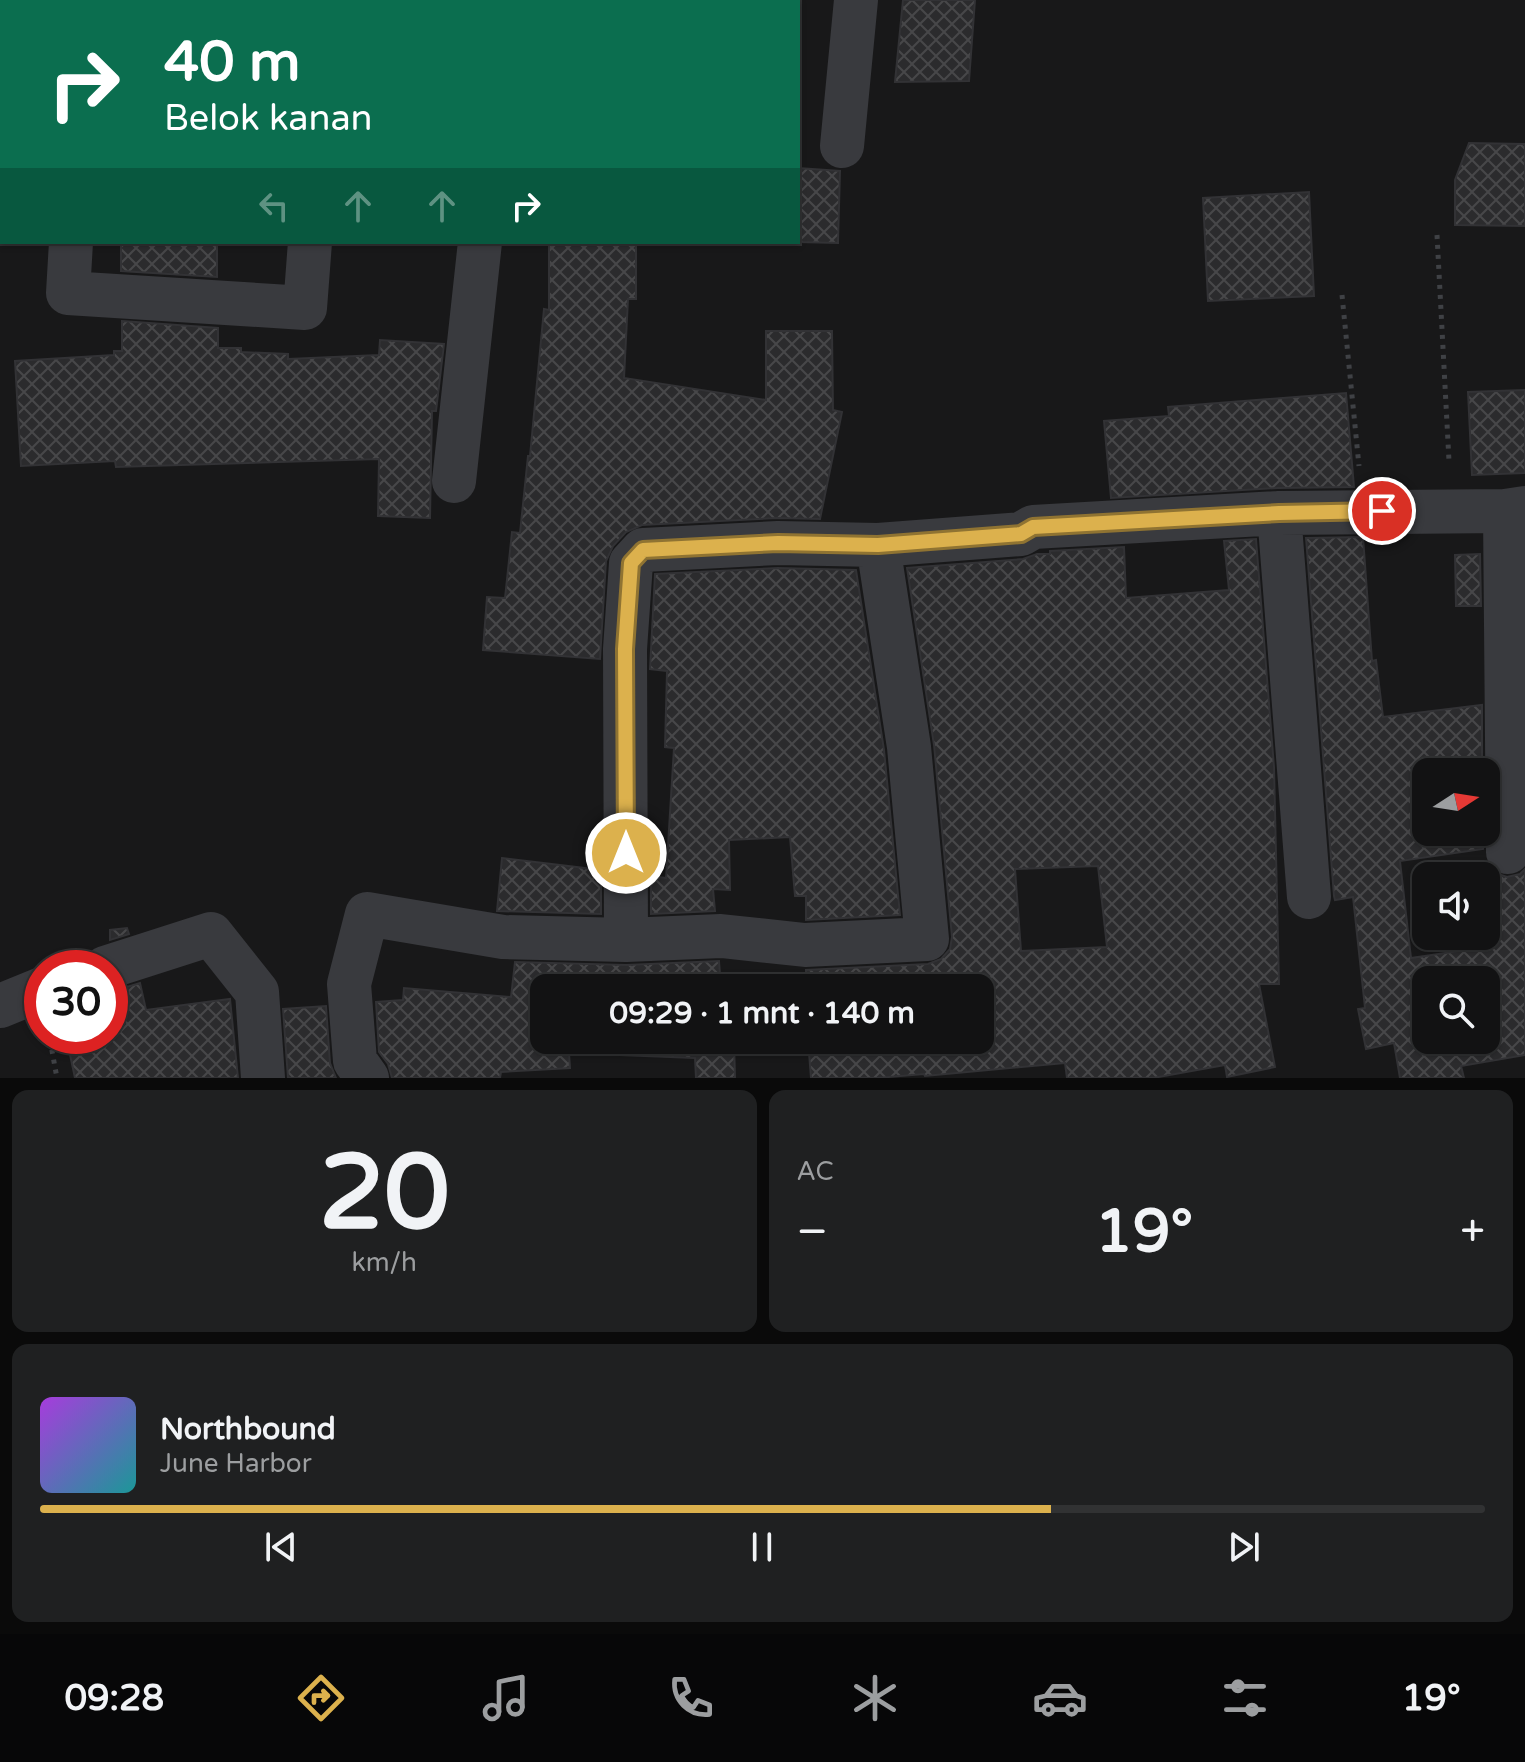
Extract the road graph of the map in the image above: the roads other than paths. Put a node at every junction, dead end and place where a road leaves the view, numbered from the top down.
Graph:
1 (856, 0) edge
2 (842, 146) dead end
3 (71, 244) edge
4 (310, 244) edge
5 (480, 244) edge
6 (454, 481) dead end
7 (1515, 509) edge
8 (1279, 513) junction
9 (878, 545) junction
10 (1508, 852) dead end
11 (1309, 897) dead end
12 (626, 940) junction
13 (128, 961) edge
14 (24, 996) edge
15 (0, 1006) edge
16 (263, 1078) edge
17 (367, 1078) edge

1 - 2 street
3 - 4 street
5 - 6 street
7 - 8 street
7 - 10 street
8 - 9 street
8 - 11 street
9 - 12 street
9 - 12 street
12 - 17 street
13 - 16 street
14 - 15 street

